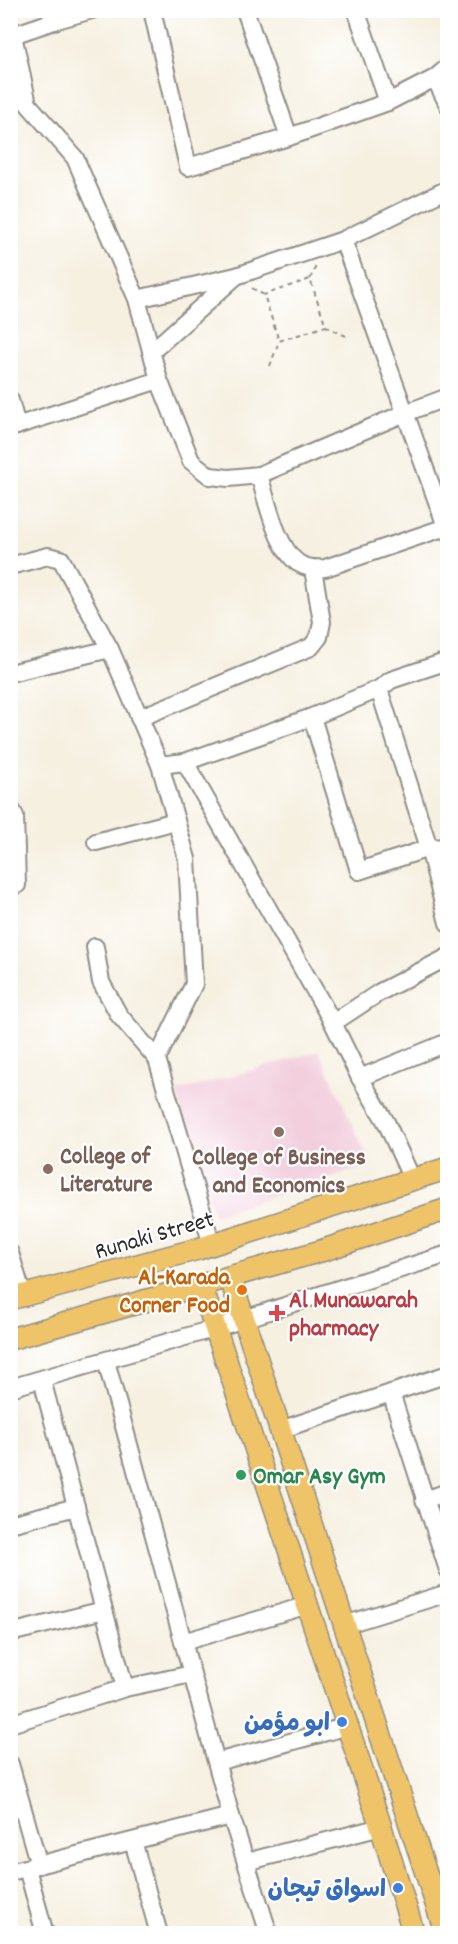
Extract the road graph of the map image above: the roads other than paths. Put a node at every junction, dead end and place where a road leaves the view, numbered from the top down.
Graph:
1 (92, 10) edge
2 (152, 10) edge
3 (245, 10) edge
4 (359, 12) edge
5 (12, 36) edge
6 (447, 67) edge
7 (435, 78) junction
8 (388, 102) junction
9 (447, 105) edge
10 (289, 137) junction
11 (447, 189) edge
12 (343, 240) junction
13 (236, 276) junction
14 (137, 299) junction
15 (151, 352) junction
16 (159, 380) junction
17 (447, 398) edge
18 (10, 400) edge
19 (405, 413) junction
20 (14, 427) edge
21 (259, 476) junction
22 (447, 530) edge
23 (10, 566) edge
24 (313, 569) junction
25 (110, 649) junction
26 (447, 661) edge
27 (10, 673) edge
28 (379, 689) junction
29 (312, 717) junction
30 (139, 718) junction
31 (185, 762) junction
32 (160, 765) junction
33 (10, 807) edge
34 (176, 821) junction
35 (96, 842) dead end
36 (447, 847) edge
37 (429, 848) junction
38 (17, 885) dead end
39 (447, 923) edge
40 (95, 946) dead end
41 (447, 957) edge
42 (333, 1023) junction
43 (447, 1042) edge
44 (157, 1059) junction
45 (360, 1078) junction
46 (447, 1168) edge
47 (412, 1179) junction
48 (447, 1209) edge
49 (212, 1245) junction
50 (10, 1253) edge
51 (447, 1254) edge
52 (230, 1277) junction
53 (201, 1285) junction
54 (17, 1298) edge
55 (244, 1320) junction
56 (216, 1328) junction
57 (10, 1339) edge
58 (106, 1361) junction
59 (447, 1374) edge
60 (42, 1380) junction
61 (10, 1388) edge
62 (391, 1393) junction
63 (280, 1430) junction
64 (447, 1492) edge
65 (424, 1500) junction
66 (76, 1507) junction
67 (10, 1524) edge
68 (447, 1570) edge
69 (447, 1593) edge
70 (308, 1605) junction
71 (104, 1610) junction
72 (344, 1625) junction
73 (10, 1634) edge
74 (183, 1642) junction
75 (192, 1674) junction
76 (125, 1688) junction
77 (10, 1724) edge
78 (348, 1726) junction
79 (218, 1762) junction
80 (10, 1764) edge
81 (231, 1816) junction
82 (381, 1827) junction
83 (134, 1840) junction
84 (246, 1862) junction
85 (25, 1868) edge
86 (409, 1933) edge
87 (45, 1934) edge
88 (159, 1934) edge
89 (269, 1934) edge
90 (446, 1934) edge

1 - 5 street
2 - 10 street
3 - 10 street
4 - 8 street
5 - 14 street
6 - 7 street
7 - 8 street
7 - 9 street
8 - 10 street
11 - 12 street
12 - 13 street
12 - 19 street
13 - 14 street
13 - 15 street
14 - 15 street
15 - 16 street
16 - 20 street
16 - 21 street
17 - 19 street
18 - 20 street
19 - 21 street
19 - 22 street
21 - 24 street
22 - 24 street
23 - 25 street
24 - 30 street
25 - 27 street
25 - 30 street
26 - 28 street
28 - 29 street
28 - 37 street
29 - 31 street
29 - 37 street
30 - 32 street
31 - 32 street
31 - 42 street
32 - 34 street
33 - 38 street
34 - 35 street
34 - 44 street
36 - 37 street
37 - 39 street
40 - 44 street
41 - 42 street
42 - 45 street
43 - 45 street
44 - 49 street
45 - 47 street
46 - 47 main road, Runaki Street
47 - 49 main road, Runaki Street
48 - 52 main road
49 - 54 main road, Runaki Street
50 - 54 street
51 - 55 street
52 - 53 main road
52 - 55 main road
53 - 56 main road
53 - 57 main road
55 - 56 street
55 - 63 main road
56 - 58 street
56 - 70 main road
58 - 60 street
58 - 74 street
59 - 62 street
60 - 61 street
60 - 66 street
62 - 63 street
62 - 65 street
63 - 72 main road
64 - 65 street
65 - 68 street
66 - 67 street
66 - 71 street
69 - 72 street
70 - 74 street
70 - 78 main road
71 - 73 street
71 - 76 street
72 - 90 main road
74 - 75 street
75 - 76 street
75 - 79 street
76 - 77 street
78 - 79 street
78 - 82 main road
79 - 81 street
80 - 85 street
81 - 83 street
81 - 84 street
82 - 84 street
82 - 86 main road
83 - 85 street
83 - 88 street
84 - 89 street
85 - 87 street

